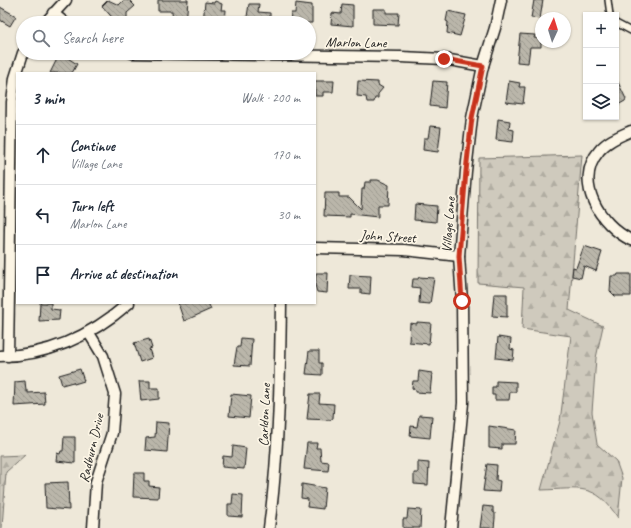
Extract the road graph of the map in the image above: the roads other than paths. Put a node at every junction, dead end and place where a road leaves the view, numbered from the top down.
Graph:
1 (66, 0) edge
2 (501, 0) edge
3 (608, 0) edge
4 (610, 12) edge
5 (53, 13) junction
6 (51, 16) edge
7 (57, 16) edge
8 (619, 25) edge
9 (631, 31) edge
10 (316, 56) edge
11 (21, 60) edge
12 (483, 66) junction
13 (17, 72) edge
14 (16, 75) edge
15 (631, 131) edge
16 (631, 240) edge
17 (316, 248) edge
18 (459, 256) junction
19 (128, 304) edge
20 (281, 304) edge
21 (89, 333) junction
22 (4, 356) edge
23 (93, 528) edge
24 (269, 528) edge
25 (451, 528) edge

1 - 5 street
2 - 12 street, Village Lane
3 - 4 lane
5 - 6 street
5 - 7 street
8 - 9 lane
10 - 12 street, Marlon Lane
11 - 13 street
12 - 18 street, Village Lane
14 - 22 street
15 - 16 street
17 - 18 street, John Street
18 - 25 street, Village Lane
19 - 21 street
20 - 24 street, Carldon Lane
21 - 22 street
21 - 23 street, Radburn Drive

